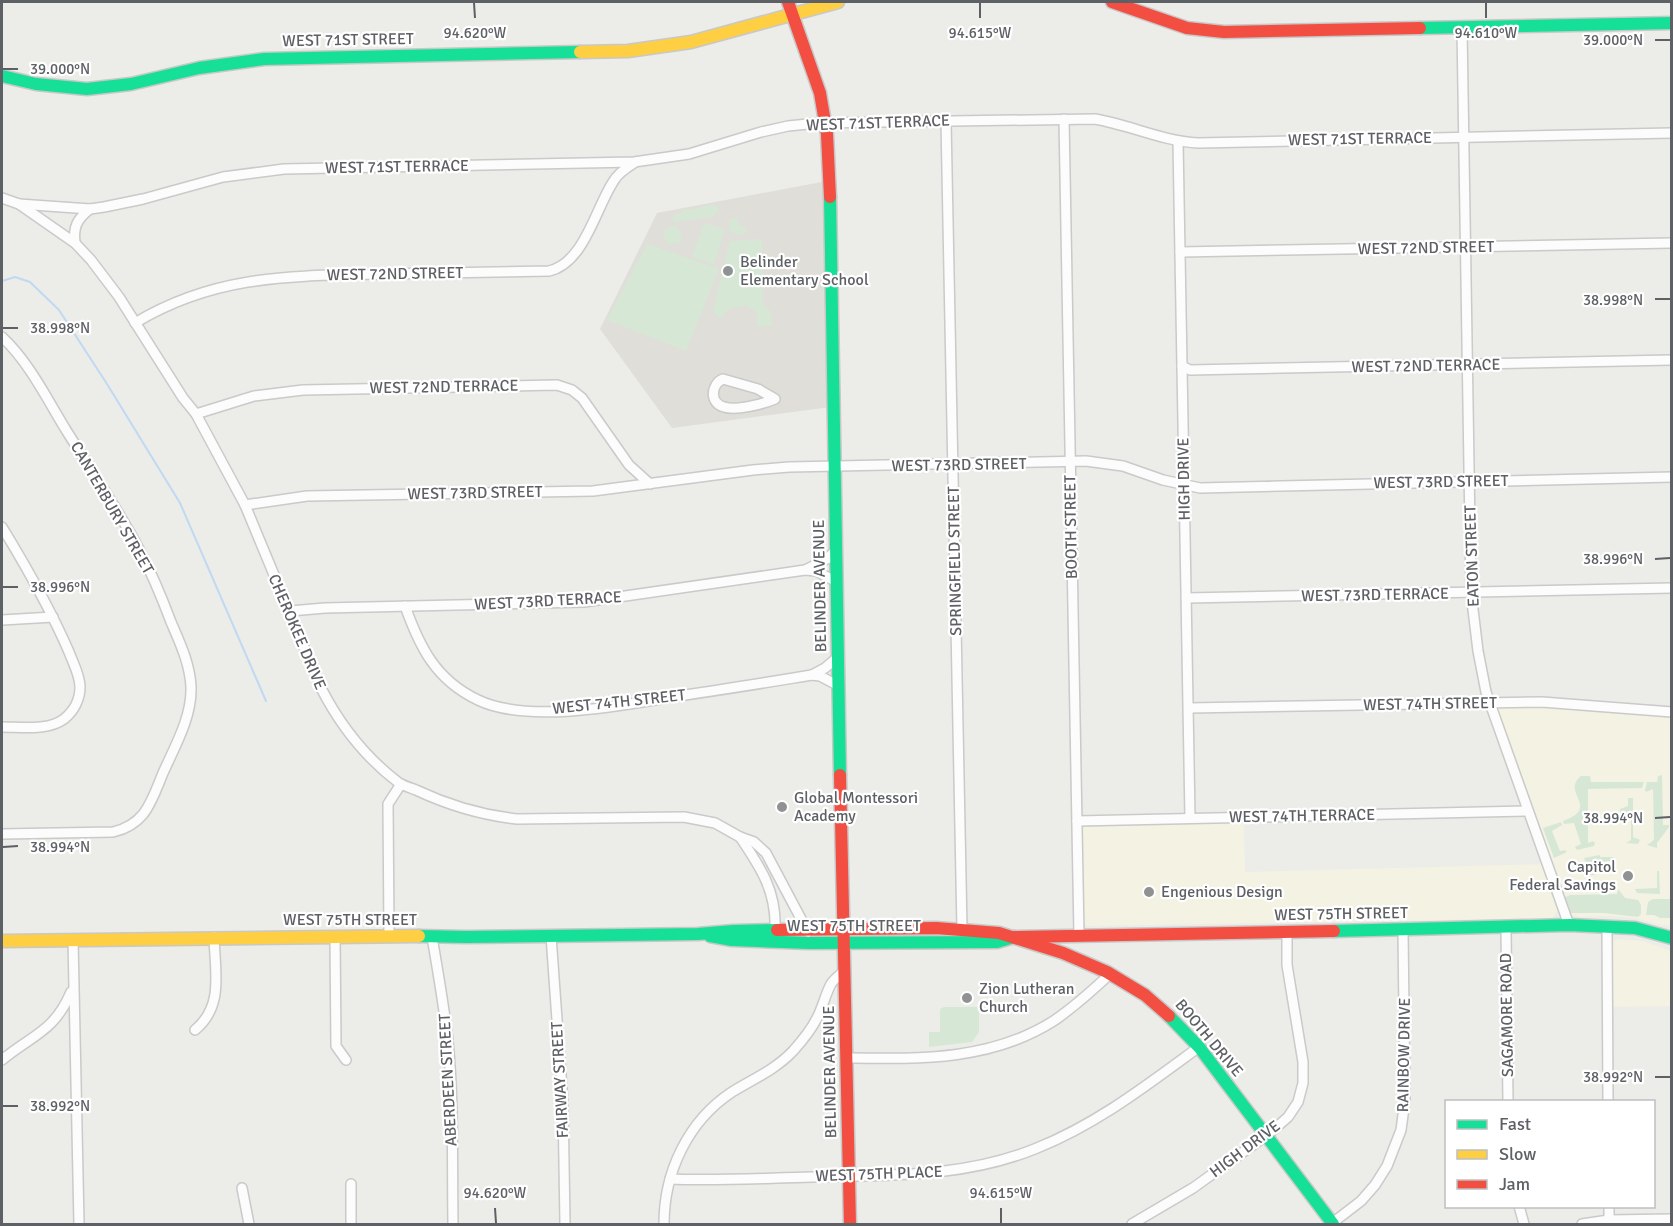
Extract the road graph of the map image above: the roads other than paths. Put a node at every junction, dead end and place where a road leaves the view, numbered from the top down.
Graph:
1 (838, 2) edge
2 (1112, 2) edge
3 (790, 7) edge
4 (1671, 23) edge
5 (1462, 28) junction
6 (2, 76) edge
7 (1064, 119) junction
8 (946, 121) junction
9 (825, 123) junction
10 (1671, 133) edge
11 (1464, 137) junction
12 (1178, 141) junction
13 (634, 162) junction
14 (604, 164) junction
15 (613, 181) junction
16 (2, 198) edge
17 (19, 204) junction
18 (90, 208) junction
19 (75, 243) junction
20 (1671, 243) edge
21 (1467, 248) junction
22 (1180, 252) junction
23 (135, 323) junction
24 (2, 337) edge
25 (1671, 360) edge
26 (1468, 365) junction
27 (1182, 366) junction
28 (775, 399) joint
29 (196, 414) junction
30 (1070, 462) junction
31 (953, 465) junction
32 (835, 466) junction
33 (1671, 477) edge
34 (1470, 481) junction
35 (650, 484) junction
36 (1184, 485) junction
37 (245, 505) junction
38 (2, 527) edge
39 (835, 551) junction
40 (804, 570) junction
41 (836, 581) junction
42 (1671, 588) edge
43 (1472, 593) junction
44 (1186, 598) junction
45 (405, 606) junction
46 (290, 611) junction
47 (52, 617) junction
48 (2, 620) edge
49 (838, 657) junction
50 (812, 675) junction
51 (839, 686) junction
52 (1490, 703) junction
53 (1189, 708) junction
54 (1671, 712) edge
55 (2, 727) edge
56 (401, 784) junction
57 (1528, 811) junction
58 (1190, 818) junction
59 (1077, 821) junction
60 (2, 834) edge
61 (740, 837) junction
62 (1569, 925) junction
63 (1607, 926) junction
64 (1506, 928) junction
65 (962, 929) junction
66 (1403, 930) junction
67 (775, 931) junction
68 (808, 932) junction
69 (1287, 932) junction
70 (698, 934) junction
71 (1667, 934) edge
72 (388, 935) junction
73 (1079, 935) junction
74 (334, 936) junction
75 (551, 936) junction
76 (432, 937) junction
77 (843, 937) junction
78 (1010, 937) junction
79 (214, 938) junction
80 (73, 940) junction
81 (2, 941) edge
82 (844, 971) junction
83 (1111, 973) junction
84 (73, 987) junction
85 (55, 1021) junction
86 (195, 1030) dead end
87 (74, 1034) junction
88 (1199, 1047) junction
89 (847, 1058) junction
90 (2, 1060) edge
91 (346, 1060) dead end
92 (1508, 1100) edge
93 (1608, 1100) edge
94 (1265, 1136) junction
95 (849, 1176) junction
96 (670, 1179) junction
97 (351, 1184) dead end
98 (242, 1188) dead end
99 (1520, 1208) edge
100 (1609, 1208) edge
101 (1671, 1219) edge
102 (1609, 1220) junction
103 (79, 1224) edge
104 (249, 1224) edge
105 (351, 1224) edge
106 (453, 1224) edge
107 (565, 1224) edge
108 (664, 1224) edge
109 (850, 1224) edge
110 (1132, 1224) edge
111 (1332, 1224) edge
112 (1524, 1224) edge
113 (1582, 1224) edge

1 - 3 street, WEST 71ST STREET
2 - 5 street
3 - 6 street, WEST 71ST STREET
3 - 9 street, BELINDER AVENUE
4 - 5 street
5 - 11 street, EATON STREET
7 - 8 street, WEST 71ST TERRACE
7 - 12 street, WEST 71ST TERRACE
7 - 30 street, BOOTH STREET
8 - 9 street, WEST 71ST TERRACE
8 - 31 street, SPRINGFIELD STREET
9 - 13 street, WEST 71ST TERRACE
9 - 32 street, BELINDER AVENUE
10 - 11 street, WEST 71ST TERRACE
11 - 12 street, WEST 71ST TERRACE
11 - 21 street, EATON STREET
12 - 22 street, HIGH DRIVE
13 - 14 street, WEST 71ST TERRACE
13 - 15 street, WEST 72ND STREET
14 - 15 street
14 - 18 street, WEST 71ST TERRACE
15 - 23 street, WEST 72ND STREET
16 - 17 street, CHEROKEE DRIVE
17 - 18 street, WEST 71ST TERRACE
17 - 19 street, CHEROKEE DRIVE
18 - 19 street
19 - 23 street, CHEROKEE DRIVE
20 - 21 street, WEST 72ND STREET
21 - 22 street, WEST 72ND STREET
21 - 26 street, EATON STREET
22 - 27 street, HIGH DRIVE
23 - 29 street, CHEROKEE DRIVE
24 - 60 street, CANTERBURY STREET
25 - 26 street, WEST 72ND TERRACE
26 - 27 street, WEST 72ND TERRACE
26 - 34 street, EATON STREET
27 - 36 street, HIGH DRIVE
28 - 28 street
29 - 35 street, WEST 72ND TERRACE
29 - 37 street, CHEROKEE DRIVE
30 - 31 street, WEST 73RD STREET
30 - 36 street, WEST 73RD STREET
30 - 59 street, BOOTH STREET
31 - 32 street, WEST 73RD STREET
31 - 65 street, SPRINGFIELD STREET
32 - 35 street, WEST 73RD STREET
32 - 39 street, BELINDER AVENUE
33 - 34 street, WEST 73RD STREET
34 - 36 street, WEST 73RD STREET
34 - 43 street, EATON STREET
35 - 37 street, WEST 73RD STREET
36 - 44 street, HIGH DRIVE
37 - 46 street, CHEROKEE DRIVE
38 - 47 street
39 - 40 street, WEST 73RD TERRACE
39 - 41 street, BELINDER AVENUE
40 - 41 street, WEST 73RD TERRACE
40 - 45 street, WEST 73RD TERRACE
41 - 49 street, BELINDER AVENUE
42 - 43 street, WEST 73RD TERRACE
43 - 44 street, WEST 73RD TERRACE
43 - 52 street, EATON STREET
44 - 53 street, HIGH DRIVE
45 - 46 street, WEST 73RD TERRACE
45 - 50 street, WEST 74TH STREET
46 - 56 street, CHEROKEE DRIVE
47 - 48 street
47 - 55 street
49 - 50 street, WEST 74TH STREET
49 - 51 street, BELINDER AVENUE
50 - 51 street
51 - 77 street, BELINDER AVENUE
52 - 53 street, WEST 74TH STREET
52 - 54 street, WEST 74TH STREET
52 - 57 street, EATON STREET
53 - 58 street, HIGH DRIVE
56 - 61 street, CHEROKEE DRIVE
56 - 72 street
57 - 58 street, WEST 74TH TERRACE
57 - 62 street, EATON STREET
58 - 59 street, WEST 74TH TERRACE
59 - 73 street, BOOTH STREET
61 - 67 street, CHEROKEE DRIVE
61 - 68 street, CHEROKEE DRIVE
62 - 63 street, WEST 75TH STREET
62 - 64 street, WEST 75TH STREET
63 - 71 street, WEST 75TH STREET
63 - 93 street
64 - 66 street, WEST 75TH STREET
64 - 92 street, SAGAMORE ROAD
65 - 77 street, WEST 75TH STREET
65 - 78 street, WEST 75TH STREET
66 - 69 street, WEST 75TH STREET
66 - 111 street, RAINBOW DRIVE
67 - 68 street, WEST 75TH STREET
67 - 70 street, WEST 75TH STREET
68 - 77 street, WEST 75TH STREET
69 - 73 street, WEST 75TH STREET
69 - 94 street, HIGH DRIVE
70 - 75 street, WEST 75TH STREET
70 - 77 street, WEST 75TH STREET
72 - 74 street, WEST 75TH STREET
72 - 76 street, WEST 75TH STREET
73 - 78 street, WEST 75TH STREET
74 - 79 street, WEST 75TH STREET
74 - 91 street
75 - 76 street, WEST 75TH STREET
75 - 107 street, FAIRWAY STREET
76 - 106 street, ABERDEEN STREET
77 - 78 street, WEST 75TH STREET
77 - 82 street, BELINDER AVENUE
78 - 83 street, BOOTH DRIVE
79 - 80 street, WEST 75TH STREET
79 - 86 street
80 - 81 street, WEST 75TH STREET
80 - 84 street
82 - 89 street, BELINDER AVENUE
82 - 96 street
83 - 88 street, BOOTH DRIVE
83 - 89 street
84 - 85 street
84 - 87 street
85 - 87 street
85 - 90 street
87 - 103 street
88 - 94 street, BOOTH DRIVE
88 - 95 street, WEST 75TH PLACE
89 - 95 street, BELINDER AVENUE
94 - 110 street, HIGH DRIVE
94 - 111 street, BOOTH DRIVE
95 - 96 street, WEST 75TH PLACE
95 - 109 street, BELINDER AVENUE
96 - 108 street
97 - 105 street
98 - 104 street
99 - 112 street
100 - 102 street
101 - 102 street
102 - 113 street

